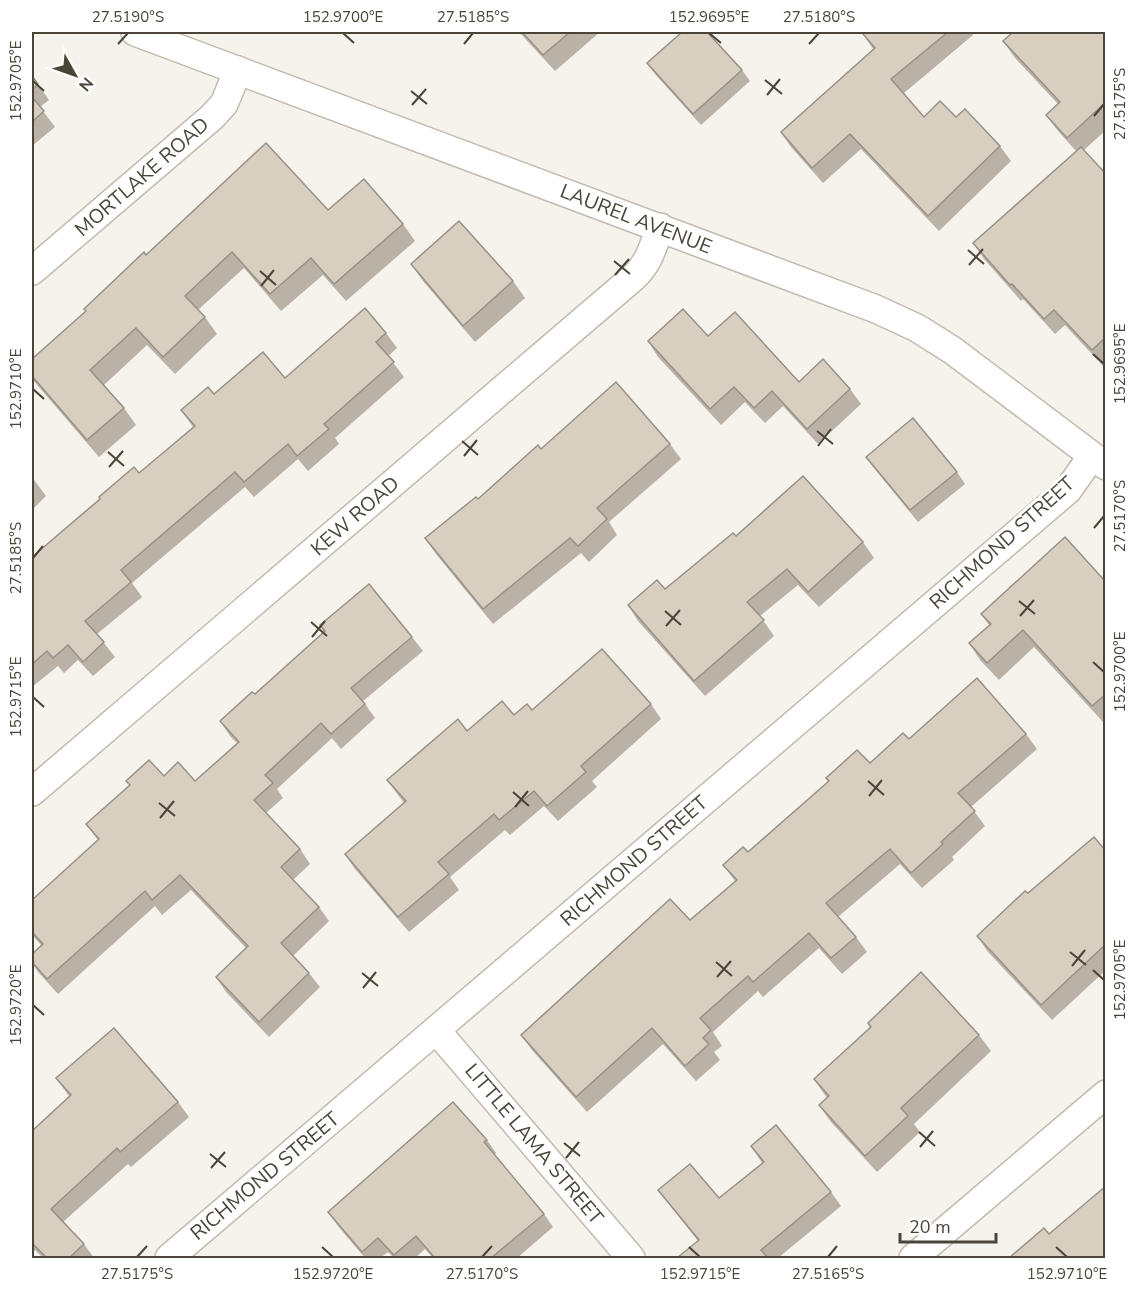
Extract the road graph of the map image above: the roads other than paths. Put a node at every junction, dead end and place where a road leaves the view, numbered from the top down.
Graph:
1 (135, 32) edge
2 (238, 70) junction
3 (660, 227) junction
4 (32, 272) edge
5 (1099, 461) edge
6 (32, 792) edge
7 (436, 1030) junction
8 (1106, 1094) edge
9 (169, 1258) edge
10 (631, 1258) edge
11 (913, 1258) edge

1 - 2 street, LAUREL AVENUE
2 - 3 street, LAUREL AVENUE
2 - 4 street, MORTLAKE ROAD
3 - 5 street, LAUREL AVENUE
3 - 6 street, KEW ROAD
5 - 7 street, RICHMOND STREET
7 - 9 street, RICHMOND STREET
7 - 10 street, LITTLE LAMA STREET
8 - 11 street

